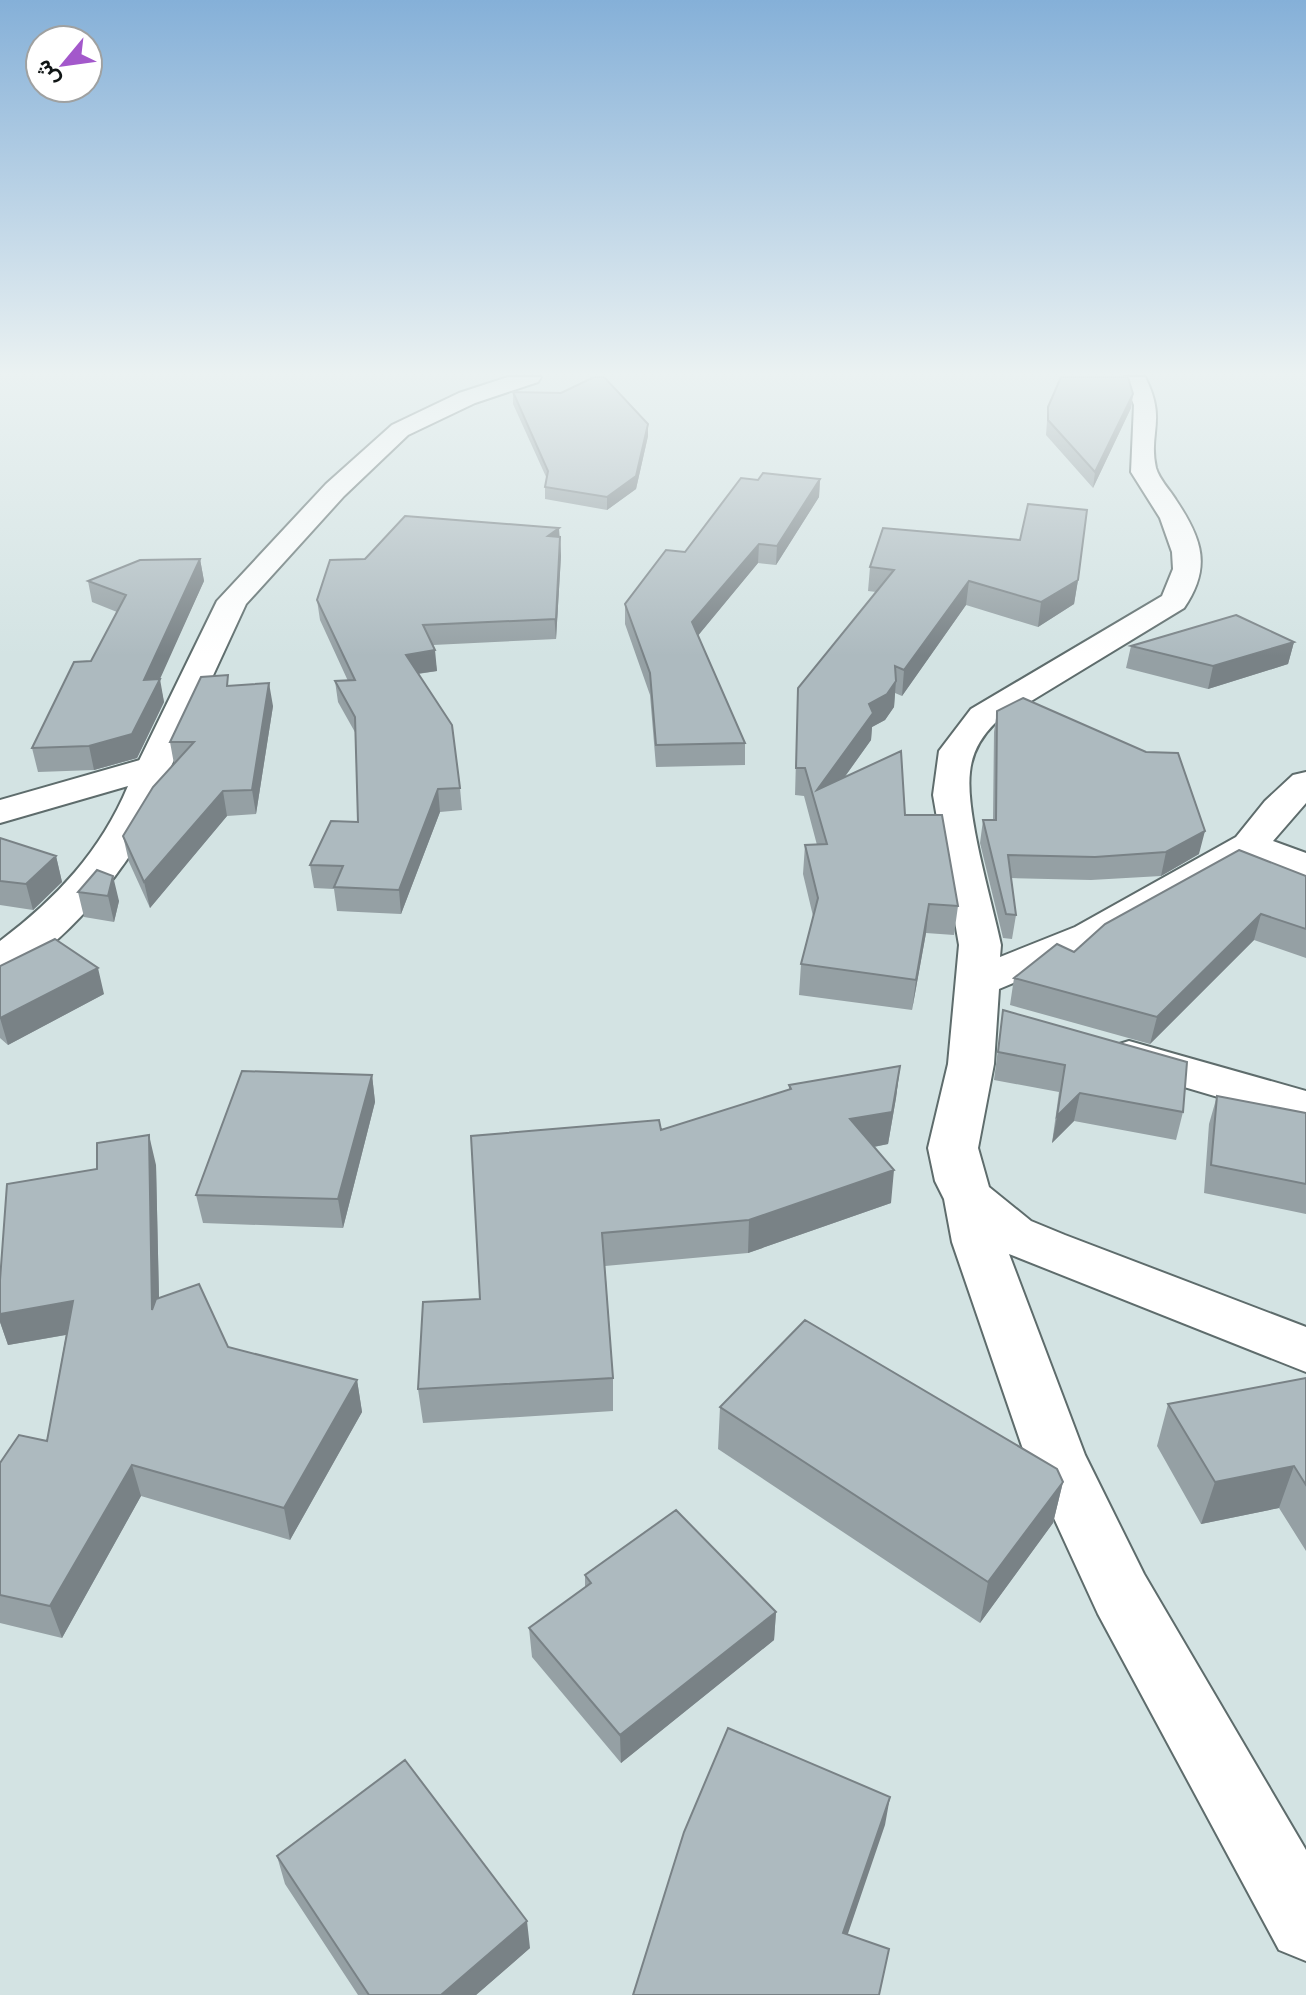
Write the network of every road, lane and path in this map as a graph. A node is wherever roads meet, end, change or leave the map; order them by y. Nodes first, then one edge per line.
1 (357, 470) edge
2 (1144, 470) edge
3 (154, 767) junction
4 (1306, 783) edge
5 (0, 812) edge
6 (1250, 845) junction
7 (1306, 867) edge
8 (0, 961) edge
9 (978, 997) junction
10 (1022, 1026) edge
11 (1082, 1043) edge
12 (1306, 1107) edge
13 (970, 1199) junction
14 (1306, 1350) edge
15 (1306, 1923) edge

1 - 3 street
2 - 9 street
3 - 5 street
3 - 8 street
4 - 6 street
6 - 7 street
6 - 9 street
9 - 10 street
9 - 13 street
11 - 12 street
13 - 14 street
13 - 15 street

